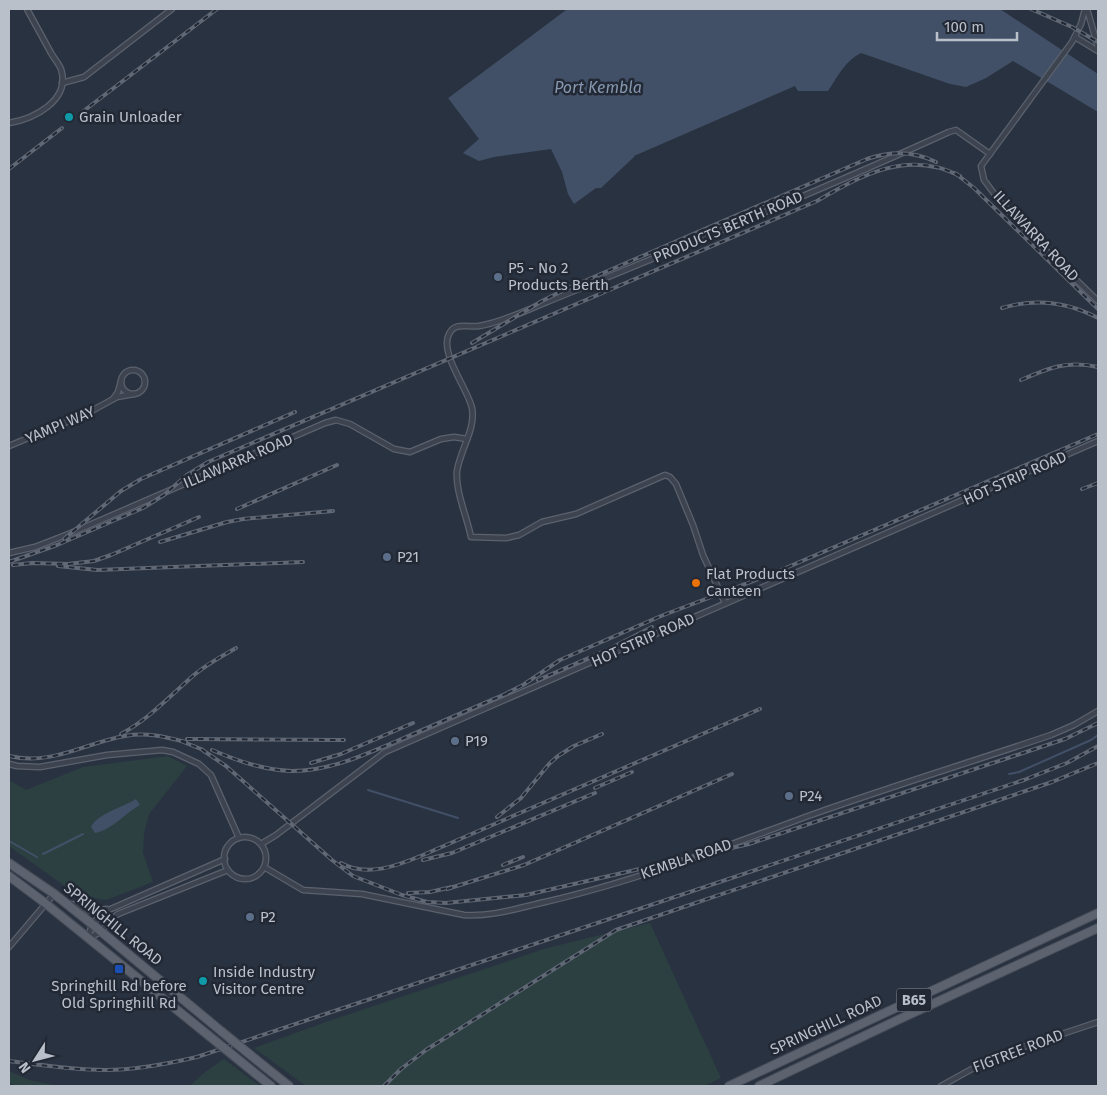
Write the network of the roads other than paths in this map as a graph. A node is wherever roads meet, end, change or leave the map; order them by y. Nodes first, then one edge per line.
1 (27, 9) edge
2 (172, 9) edge
3 (1086, 9) edge
4 (1075, 37) junction
5 (1098, 47) edge
6 (1098, 51) edge
7 (62, 83) junction
8 (9, 123) edge
9 (990, 154) junction
10 (1098, 301) edge
11 (122, 379) junction
12 (134, 394) junction
13 (110, 401) junction
14 (467, 439) junction
15 (1098, 441) edge
16 (9, 446) edge
17 (9, 553) edge
18 (725, 603) junction
19 (1098, 711) edge
20 (9, 764) edge
21 (239, 838) junction
22 (260, 844) junction
23 (225, 859) junction
24 (9, 863) edge
25 (264, 868) junction
26 (228, 870) junction
27 (9, 876) edge
28 (165, 885) junction
29 (53, 893) junction
30 (170, 893) junction
31 (45, 904) junction
32 (111, 908) junction
33 (1098, 913) edge
34 (92, 924) junction
35 (1098, 928) edge
36 (101, 932) junction
37 (88, 938) junction
38 (9, 946) edge
39 (1098, 1022) edge
40 (271, 1086) edge
41 (289, 1086) edge
42 (729, 1086) edge
43 (759, 1086) edge
44 (941, 1086) edge

1 - 7 street
2 - 7 street
3 - 4 street
3 - 5 street
4 - 6 street
4 - 9 street
7 - 8 street
9 - 10 street, ILLAWARRA ROAD
9 - 14 street, PRODUCTS BERTH ROAD
11 - 12 street
11 - 12 street
11 - 13 street, YAMPI WAY
12 - 13 street, YAMPI WAY
13 - 16 street, YAMPI WAY
14 - 17 street, ILLAWARRA ROAD
14 - 18 street
15 - 18 street, HOT STRIP ROAD
18 - 22 street, HOT STRIP ROAD
19 - 25 street, KEMBLA ROAD
20 - 21 street
21 - 22 street
21 - 23 street
22 - 25 street
23 - 26 street
23 - 28 street
24 - 29 main road, SPRINGHILL ROAD
25 - 26 street
26 - 30 street
27 - 31 main road, SPRINGHILL ROAD
28 - 30 street
28 - 32 street
29 - 31 street
29 - 32 street
29 - 34 main road, SPRINGHILL ROAD
30 - 36 street
31 - 37 main road, SPRINGHILL ROAD
31 - 38 street
32 - 34 street
33 - 42 main road, SPRINGHILL ROAD / B65
34 - 36 main road, SPRINGHILL ROAD
34 - 37 street
35 - 43 main road, SPRINGHILL ROAD / B65
36 - 37 street
36 - 41 main road, SPRINGHILL ROAD, bridge
37 - 40 main road, SPRINGHILL ROAD, bridge
39 - 44 street, FIGTREE ROAD

